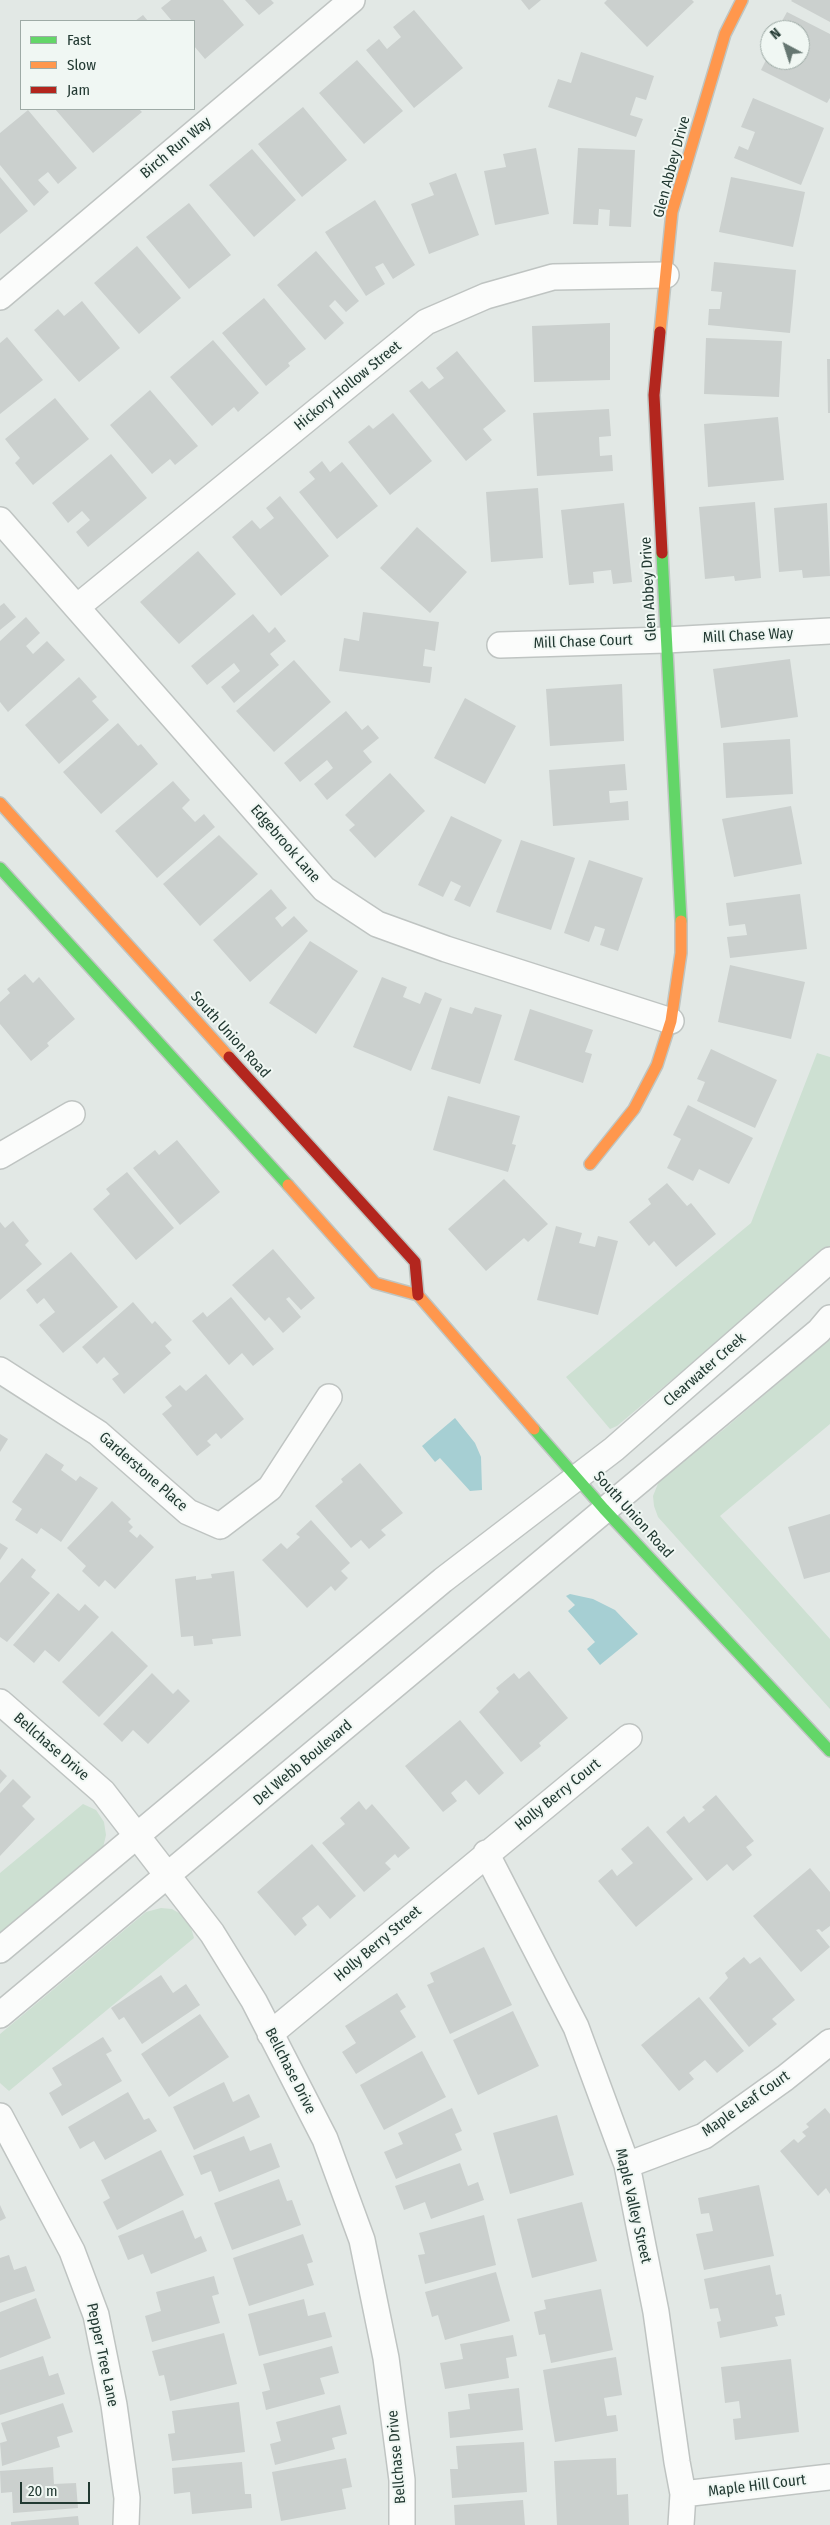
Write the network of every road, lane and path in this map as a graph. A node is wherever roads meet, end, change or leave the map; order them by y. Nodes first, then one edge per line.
1 (352, 0) edge
2 (742, 0) edge
3 (666, 275) junction
4 (0, 297) edge
5 (0, 520) edge
6 (77, 607) junction
7 (830, 631) edge
8 (666, 640) junction
9 (500, 645) dead end
10 (0, 803) edge
11 (0, 868) edge
12 (671, 1021) junction
13 (72, 1114) dead end
14 (0, 1156) edge
15 (590, 1164) dead end
16 (830, 1260) edge
17 (418, 1295) junction
18 (830, 1318) edge
19 (0, 1370) edge
20 (329, 1398) dead end
21 (578, 1476) junction
22 (604, 1509) junction
23 (0, 1702) edge
24 (629, 1737) dead end
25 (830, 1751) edge
26 (137, 1836) junction
27 (486, 1853) junction
28 (168, 1877) junction
29 (0, 1950) edge
30 (0, 2015) edge
31 (270, 2034) junction
32 (830, 2042) edge
33 (0, 2116) edge
34 (627, 2165) junction
35 (830, 2477) edge
36 (684, 2494) junction
37 (126, 2525) edge
38 (402, 2525) edge
39 (681, 2525) edge

1 - 4 street, Birch Run Way
2 - 3 street, Glen Abbey Drive
3 - 6 street, Hickory Hollow Street
3 - 8 street, Glen Abbey Drive
5 - 6 street, Edgebrook Lane
6 - 12 street, Edgebrook Lane
7 - 8 street, Mill Chase Way
8 - 9 street, Mill Chase Court
8 - 12 street, Glen Abbey Drive
10 - 17 street, South Union Road
11 - 17 street
12 - 15 street, Glen Abbey Drive
13 - 14 street
16 - 21 street, Clearwater Creek
17 - 21 street, South Union Road
18 - 22 street
19 - 20 street, Garderstone Place
21 - 22 street, South Union Road
21 - 26 street
22 - 25 street, South Union Road
22 - 28 street, Del Webb Boulevard
23 - 26 street, Bellchase Drive
24 - 27 street, Holly Berry Court
26 - 28 street, Bellchase Drive
26 - 29 street
27 - 31 street, Holly Berry Street
27 - 34 street, Maple Valley Street
28 - 30 street, Del Webb Boulevard
28 - 31 street, Bellchase Drive
31 - 38 street, Bellchase Drive
32 - 34 street, Maple Leaf Court
33 - 37 street, Pepper Tree Lane
34 - 36 street, Maple Valley Street
35 - 36 street, Maple Hill Court
36 - 39 street, Maple Valley Street

